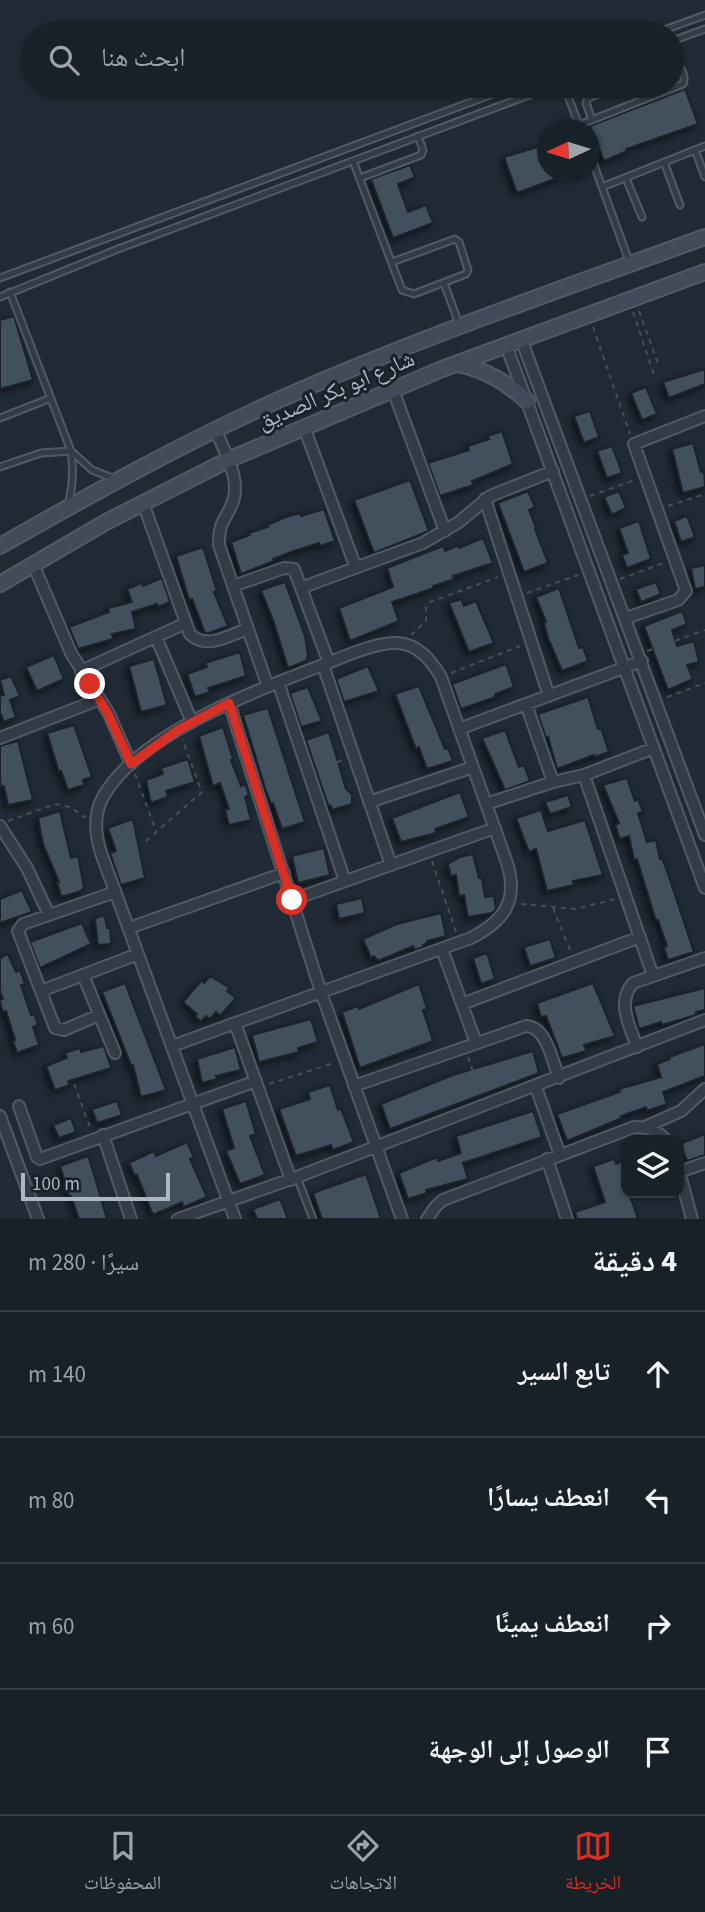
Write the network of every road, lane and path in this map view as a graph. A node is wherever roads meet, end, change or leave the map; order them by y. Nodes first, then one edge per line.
1 (705, 15) edge
2 (684, 23) edge
3 (705, 29) edge
4 (684, 37) edge
5 (482, 98) edge
6 (520, 98) edge
7 (569, 98) edge
8 (588, 98) edge
9 (648, 98) edge
10 (577, 119) edge
11 (592, 119) edge
12 (595, 119) edge
13 (418, 136) junction
14 (705, 146) edge
15 (695, 150) junction
16 (353, 161) junction
17 (664, 162) junction
18 (705, 177) edge
19 (360, 178) junction
20 (626, 178) junction
21 (600, 182) edge
22 (602, 187) junction
23 (680, 205) dead end
24 (642, 218) dead end
25 (705, 237) edge
26 (392, 262) junction
27 (630, 264) junction
28 (705, 272) edge
29 (0, 278) edge
30 (444, 283) junction
31 (10, 292) junction
32 (0, 297) edge
33 (632, 300) junction
34 (589, 315) junction
35 (461, 327) junction
36 (521, 339) junction
37 (506, 345) junction
38 (530, 363) junction
39 (458, 364) junction
40 (659, 366) dead end
41 (515, 369) junction
42 (654, 375) dead end
43 (393, 390) junction
44 (51, 398) junction
45 (527, 401) junction
46 (705, 416) edge
47 (0, 418) edge
48 (304, 427) junction
49 (216, 431) junction
50 (634, 444) junction
51 (71, 451) junction
52 (228, 460) junction
53 (0, 467) edge
54 (553, 471) junction
55 (646, 476) junction
56 (119, 480) junction
57 (705, 494) edge
58 (485, 499) junction
59 (581, 499) junction
60 (143, 503) junction
61 (67, 508) junction
62 (657, 510) junction
63 (445, 531) junction
64 (0, 546) edge
65 (675, 559) junction
66 (33, 564) junction
67 (356, 568) junction
68 (589, 571) junction
69 (509, 572) junction
70 (612, 582) junction
71 (0, 584) edge
72 (233, 586) junction
73 (303, 587) junction
74 (516, 597) junction
75 (626, 618) junction
76 (186, 623) junction
77 (247, 629) junction
78 (705, 630) edge
79 (156, 637) junction
80 (531, 642) junction
81 (398, 643) junction
82 (640, 657) junction
83 (326, 664) junction
84 (625, 667) junction
85 (81, 671) junction
86 (441, 677) junction
87 (705, 683) edge
88 (273, 684) junction
89 (548, 696) junction
90 (100, 699) junction
91 (657, 701) junction
92 (229, 703) junction
93 (526, 704) junction
94 (191, 722) junction
95 (460, 729) junction
96 (178, 730) junction
97 (0, 738) edge
98 (654, 748) junction
99 (354, 756) junction
100 (131, 764) junction
101 (473, 766) junction
102 (308, 772) junction
103 (584, 775) junction
104 (553, 782) junction
105 (705, 795) edge
106 (692, 799) junction
107 (369, 802) junction
108 (486, 804) junction
109 (0, 825) edge
110 (95, 825) junction
111 (495, 828) junction
112 (156, 832) junction
113 (705, 835) edge
114 (146, 841) dead end
115 (429, 852) junction
116 (391, 865) junction
117 (284, 873) junction
118 (345, 881) junction
119 (705, 888) edge
120 (115, 892) junction
121 (625, 895) junction
122 (292, 900) junction
123 (509, 903) junction
124 (552, 908) junction
125 (49, 915) junction
126 (129, 928) junction
127 (640, 937) junction
128 (459, 943) junction
129 (442, 949) junction
130 (138, 954) junction
131 (705, 958) edge
132 (575, 961) junction
133 (83, 975) junction
134 (653, 976) junction
135 (41, 991) junction
136 (321, 992) junction
137 (462, 1004) junction
138 (99, 1015) junction
139 (705, 1020) edge
140 (235, 1023) junction
141 (476, 1043) junction
142 (172, 1046) junction
143 (464, 1047) junction
144 (637, 1047) junction
145 (115, 1054) dead end
146 (345, 1059) junction
147 (559, 1078) junction
148 (74, 1084) dead end
149 (257, 1084) junction
150 (354, 1086) junction
151 (536, 1087) junction
152 (705, 1089) edge
153 (192, 1103) junction
154 (19, 1106) dead end
155 (485, 1106) junction
156 (0, 1116) edge
157 (645, 1127) junction
158 (660, 1135) edge
159 (98, 1136) junction
160 (376, 1147) junction
161 (561, 1155) junction
162 (547, 1159) junction
163 (705, 1163) edge
164 (684, 1169) edge
165 (294, 1178) junction
166 (684, 1189) edge
167 (228, 1202) junction
168 (38, 1219) edge
169 (131, 1219) edge
170 (178, 1219) edge
171 (235, 1219) edge
172 (313, 1219) edge
173 (402, 1219) edge
174 (428, 1219) edge
175 (567, 1219) edge
176 (692, 1219) edge

1 - 2 lane
3 - 4 lane
5 - 29 lane
6 - 13 lane
7 - 10 lane
8 - 11 lane
9 - 12 lane
13 - 16 lane
13 - 19 lane
14 - 15 lane
15 - 17 lane
15 - 18 lane
16 - 19 lane
16 - 31 lane
17 - 20 lane
17 - 23 lane
19 - 26 lane
20 - 22 lane
20 - 24 lane
21 - 22 lane
22 - 27 lane
25 - 27 main road, شارع ابو بكر الصديق
26 - 30 lane
26 - 30 lane
27 - 35 main road, شارع ابو بكر الصديق
28 - 33 main road, شارع ابو بكر الصديق
30 - 35 lane
31 - 32 lane
31 - 44 lane
33 - 34 main road, شارع ابو بكر الصديق
33 - 40 path
33 - 42 path
34 - 36 main road, شارع ابو بكر الصديق
34 - 50 path
35 - 49 main road, شارع ابو بكر الصديق
36 - 37 main road, شارع ابو بكر الصديق
36 - 38 street
37 - 39 main road, شارع ابو بكر الصديق
37 - 41 street
38 - 41 street
38 - 59 street
39 - 43 main road, شارع ابو بكر الصديق
39 - 45 main road
41 - 45 street
43 - 48 main road, شارع ابو بكر الصديق
43 - 63 street
44 - 47 lane
44 - 51 lane
45 - 54 street
46 - 50 street
48 - 52 main road, شارع ابو بكر الصديق
48 - 67 street
49 - 52 street
49 - 56 main road, شارع ابو بكر الصديق
50 - 55 street
51 - 53 lane
51 - 56 lane
51 - 61 lane
52 - 60 main road, شارع ابو بكر الصديق
52 - 72 street
54 - 58 street
54 - 68 street
55 - 59 path
55 - 62 street
56 - 61 main road, شارع ابو بكر الصديق
57 - 62 path
58 - 63 street
58 - 69 street
59 - 70 street
60 - 66 main road, شارع ابو بكر الصديق
60 - 76 street
61 - 64 main road, شارع ابو بكر الصديق
62 - 65 street
63 - 67 street
65 - 70 path
65 - 75 street
66 - 71 main road, شارع ابو بكر الصديق
66 - 85 street
67 - 73 street
68 - 74 path
68 - 84 street
69 - 74 street
69 - 81 path
70 - 75 street
72 - 73 street
72 - 77 street
73 - 83 street
74 - 80 street
75 - 82 street
76 - 77 street
76 - 79 street
77 - 88 street
78 - 82 path
79 - 85 street
79 - 94 street
80 - 86 path
80 - 89 street
81 - 83 street
81 - 86 street
82 - 84 street
82 - 91 street
83 - 88 street
83 - 99 street
84 - 89 street
84 - 98 street
85 - 90 street
86 - 95 street
87 - 91 path
88 - 92 street
88 - 102 street
89 - 93 street
90 - 97 street
90 - 100 street
91 - 106 street
92 - 94 street
92 - 117 street
93 - 95 street
93 - 104 street
94 - 96 street
95 - 101 street
96 - 100 street
96 - 112 path
98 - 103 street
98 - 119 street
99 - 102 path
99 - 107 street
100 - 110 street
100 - 112 path
101 - 107 street
101 - 108 street
102 - 118 street
103 - 104 street
103 - 121 street
104 - 108 street
105 - 106 street
106 - 113 street
107 - 116 street
108 - 111 street
109 - 110 path
109 - 125 street
110 - 120 street
111 - 115 street
111 - 123 street
112 - 114 path
115 - 116 street
115 - 128 path
116 - 118 street
117 - 122 street
117 - 126 street
118 - 122 street
120 - 125 street
120 - 126 street
121 - 124 path
121 - 127 street
122 - 136 street
123 - 124 path
123 - 128 street
124 - 132 path
125 - 135 street
126 - 130 street
127 - 132 street
127 - 134 street
128 - 129 street
129 - 136 street
129 - 137 street
130 - 133 street
130 - 142 street
131 - 134 street
132 - 137 street
133 - 135 street
133 - 138 street
134 - 144 street
135 - 138 street
136 - 140 street
136 - 146 street
137 - 141 street
138 - 145 street
139 - 144 street
140 - 142 street
140 - 149 street
141 - 143 street
141 - 147 street
142 - 153 street
143 - 150 street
143 - 155 path
144 - 147 street
146 - 149 path
146 - 150 street
147 - 151 street
148 - 159 path
149 - 153 street
149 - 165 street
150 - 160 street
151 - 155 street
151 - 161 street
152 - 157 street
153 - 159 street
153 - 167 street
154 - 159 street
155 - 160 street
156 - 168 street
157 - 158 street
157 - 161 street
159 - 169 street
160 - 165 street
160 - 173 street
161 - 162 street
162 - 174 street
162 - 175 street
163 - 164 street
165 - 167 street
165 - 172 lane
166 - 176 street
167 - 170 street
167 - 171 street

